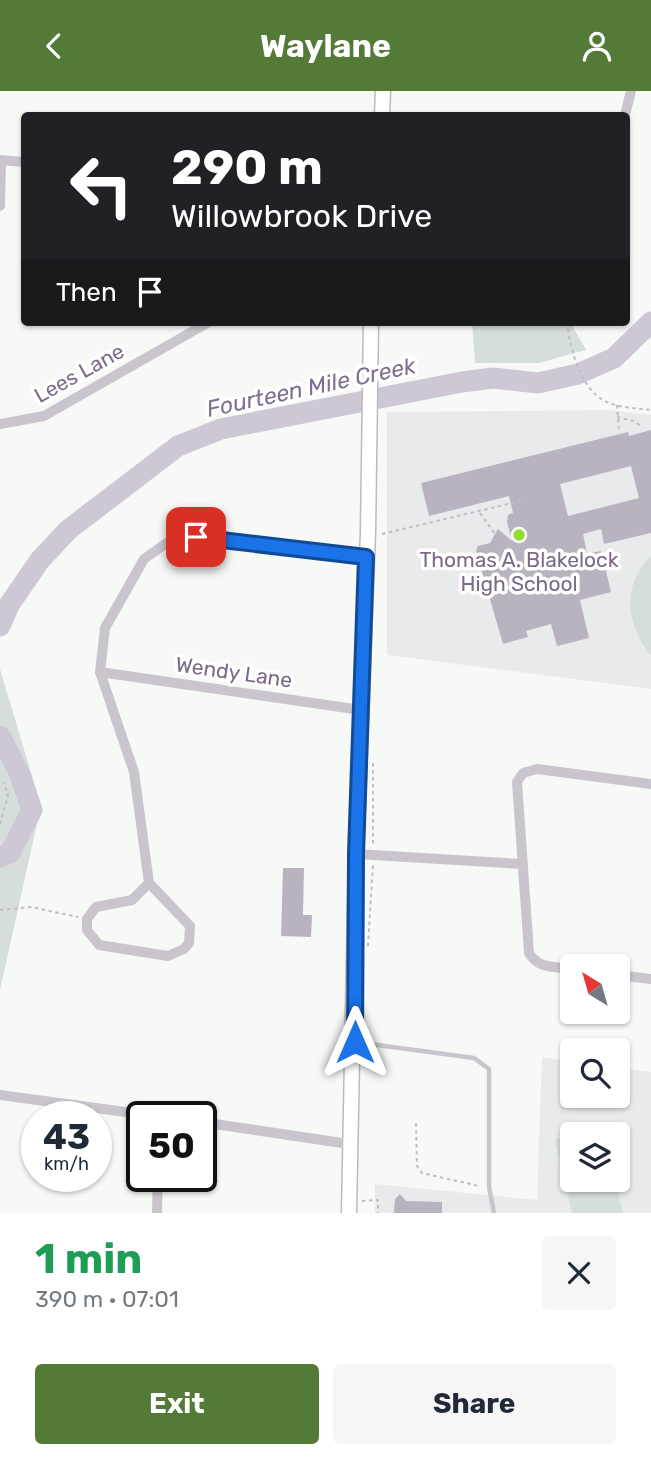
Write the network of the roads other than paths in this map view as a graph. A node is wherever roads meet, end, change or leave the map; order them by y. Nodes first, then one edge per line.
1 (383, 91) edge
2 (631, 91) edge
3 (382, 112) edge
4 (626, 112) edge
5 (1, 160) edge
6 (21, 162) edge
7 (0, 207) edge
8 (202, 326) edge
9 (371, 326) edge
10 (3, 424) edge
11 (0, 436) edge
12 (366, 557) junction
13 (100, 672) junction
14 (361, 710) junction
15 (651, 784) edge
16 (356, 854) junction
17 (521, 864) junction
18 (149, 883) junction
19 (560, 968) edge
20 (630, 976) edge
21 (651, 979) edge
22 (355, 1042) junction
23 (0, 1095) edge
24 (126, 1112) edge
25 (217, 1124) edge
26 (349, 1144) junction
27 (158, 1192) edge
28 (157, 1213) edge
29 (349, 1213) edge
30 (494, 1213) edge

1 - 3 main road
2 - 4 street
5 - 6 street
5 - 7 street
8 - 10 street, Lees Lane
9 - 12 main road
10 - 11 street
12 - 13 street
12 - 14 main road
13 - 14 street, Wendy Lane
13 - 18 street
14 - 16 main road
15 - 17 street
16 - 17 street
16 - 22 main road
17 - 19 street
18 - 18 street
20 - 21 street
22 - 26 main road
22 - 30 lane
23 - 24 street
25 - 26 street
26 - 29 main road
27 - 28 street

